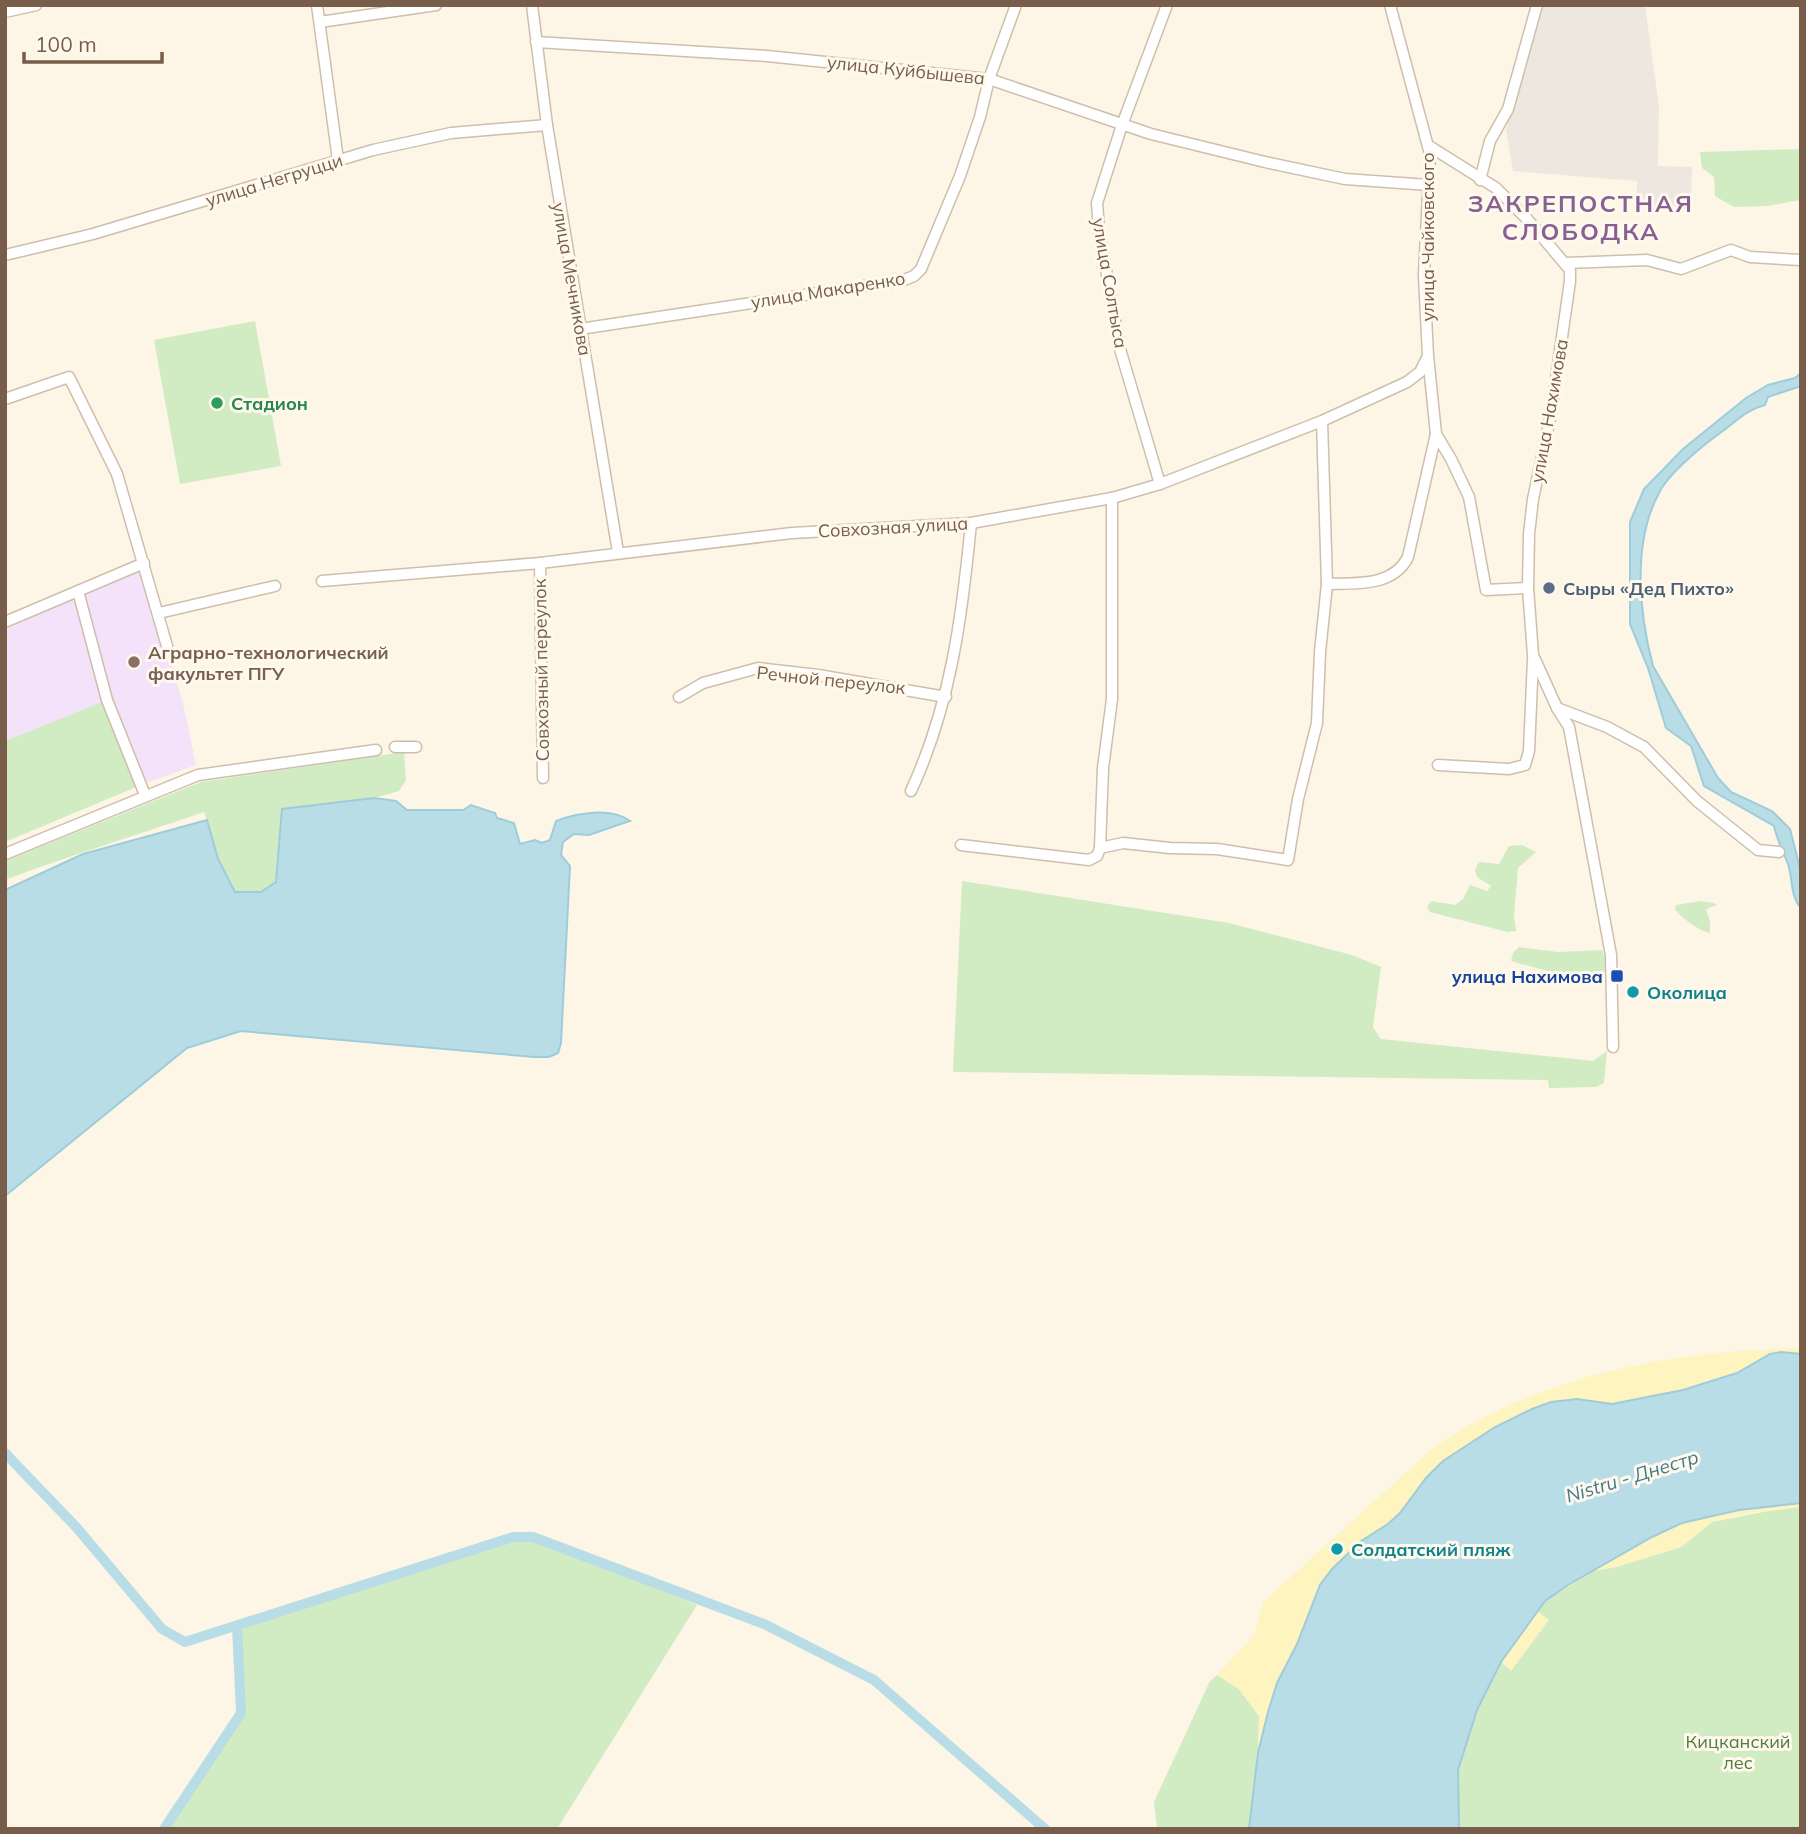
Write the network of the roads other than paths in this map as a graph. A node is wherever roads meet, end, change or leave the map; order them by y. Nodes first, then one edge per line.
1 (36, 5) edge
2 (317, 5) edge
3 (436, 5) edge
4 (532, 5) edge
5 (1016, 5) edge
6 (1167, 5) edge
7 (1390, 5) edge
8 (1537, 5) edge
9 (5, 12) edge
10 (320, 22) junction
11 (536, 42) junction
12 (989, 79) junction
13 (547, 125) junction
14 (1122, 125) junction
15 (1429, 146) junction
16 (338, 160) junction
17 (1480, 180) junction
18 (1429, 185) junction
19 (5, 255) edge
20 (1801, 260) edge
21 (1566, 263) junction
22 (580, 329) junction
23 (1428, 356) junction
24 (5, 399) edge
25 (1322, 421) junction
26 (1436, 434) junction
27 (1160, 484) junction
28 (1112, 498) junction
29 (971, 523) junction
30 (618, 552) junction
31 (144, 563) junction
32 (540, 563) junction
33 (322, 581) dead end
34 (1327, 584) junction
35 (275, 586) dead end
36 (1528, 588) junction
37 (78, 591) junction
38 (159, 613) junction
39 (5, 622) edge
40 (167, 646) dead end
41 (1533, 655) junction
42 (946, 696) junction
43 (679, 697) dead end
44 (1557, 708) junction
45 (395, 747) dead end
46 (416, 747) dead end
47 (376, 750) dead end
48 (1438, 765) dead end
49 (542, 778) dead end
50 (911, 791) dead end
51 (145, 796) junction
52 (961, 845) dead end
53 (1100, 848) junction
54 (1779, 852) dead end
55 (5, 854) edge
56 (1613, 1046) dead end

1 - 9 street
2 - 10 street
3 - 10 street
4 - 11 street, улица Мечникова
5 - 12 street, улица Макаренко
6 - 14 street, улица Солтыса
7 - 15 street, улица Чайковского
8 - 17 street
10 - 16 street
11 - 12 street, улица Куйбышева
11 - 13 street, улица Мечникова
12 - 14 street, улица Куйбышева
12 - 22 street, улица Макаренко
13 - 16 street, улица Негруцци
13 - 22 street, улица Мечникова
14 - 18 street, улица Куйбышева
14 - 27 street, улица Солтыса
15 - 17 street
15 - 18 street, улица Чайковского
16 - 19 street, улица Негруцци
17 - 21 street
18 - 23 street, улица Чайковского
20 - 21 street
21 - 36 street, улица Нахимова
22 - 30 street, улица Мечникова
23 - 25 street, Совхозная улица
23 - 26 street, улица Чайковского
24 - 31 street
25 - 27 street, Совхозная улица
25 - 34 street
26 - 34 street
26 - 36 street, улица Чайковского
27 - 28 street, Совхозная улица
28 - 29 street, Совхозная улица
28 - 53 street
29 - 30 street, Совхозная улица
29 - 42 street
30 - 32 street, Совхозная улица
31 - 37 street
31 - 38 street
32 - 33 street, Совхозная улица
32 - 49 street, Совхозный переулок
34 - 53 street
35 - 38 street
36 - 41 street, улица Нахимова
37 - 39 street
37 - 51 street
38 - 40 street
41 - 44 street, улица Нахимова
41 - 48 street
42 - 43 street, Речной переулок
42 - 50 street
44 - 54 street
44 - 56 street, улица Нахимова
45 - 46 street
47 - 51 street
51 - 55 street
52 - 53 street

